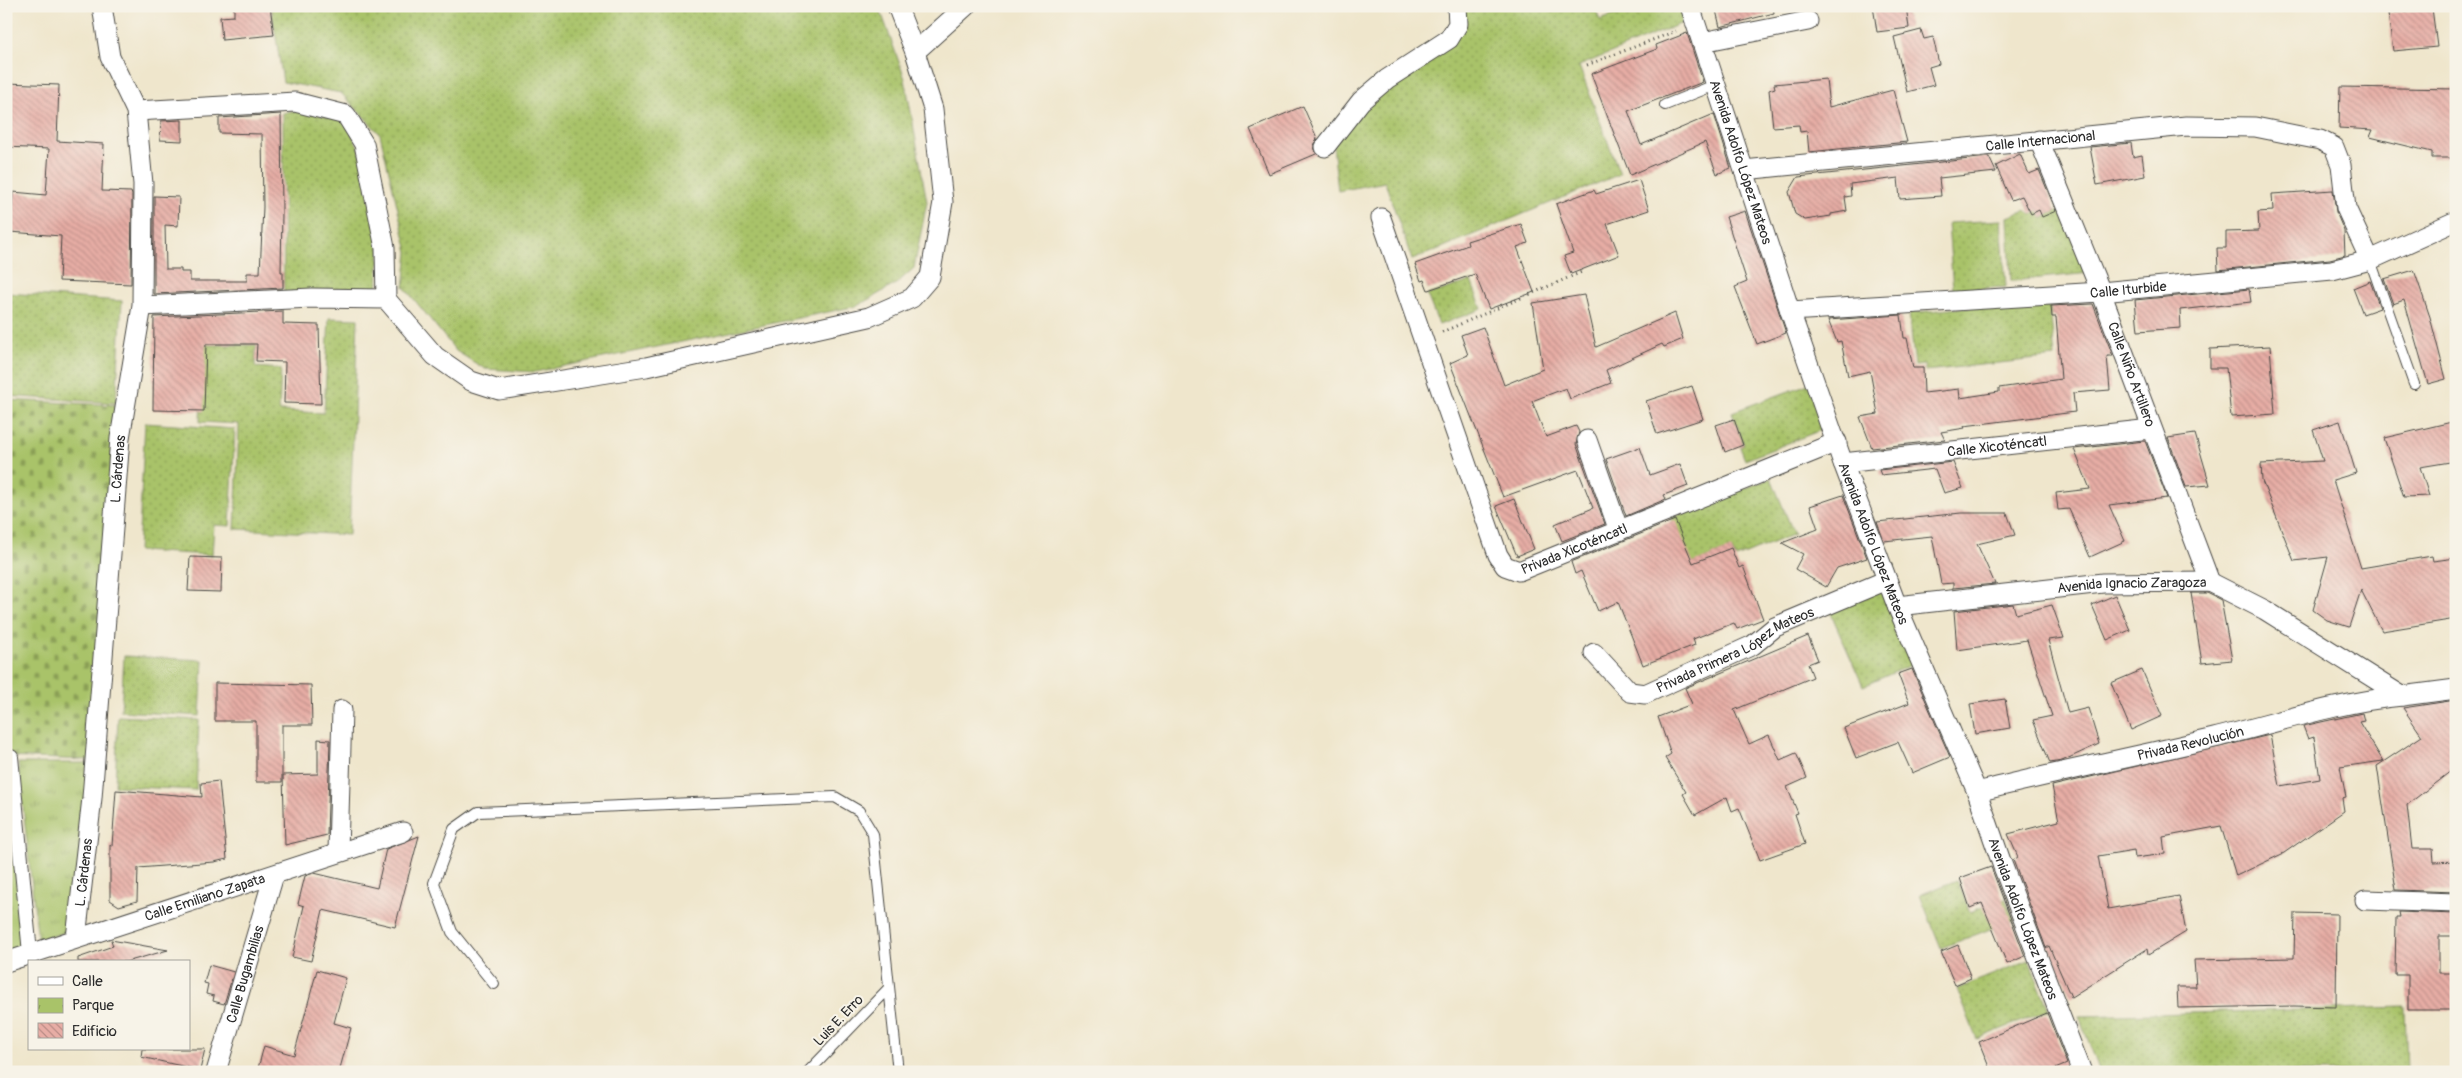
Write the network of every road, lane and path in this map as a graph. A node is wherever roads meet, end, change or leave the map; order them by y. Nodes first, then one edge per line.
1 (102, 6) edge
2 (897, 6) edge
3 (966, 6) edge
4 (1457, 6) edge
5 (1692, 15) edge
6 (1808, 21) dead end
7 (1702, 42) junction
8 (915, 52) junction
9 (1587, 65) dead end
10 (1715, 85) junction
11 (1665, 105) dead end
12 (136, 111) junction
13 (2039, 140) junction
14 (1325, 147) dead end
15 (1744, 170) junction
16 (1381, 218) dead end
17 (2456, 220) edge
18 (2370, 260) junction
19 (1584, 271) dead end
20 (2101, 292) junction
21 (386, 299) junction
22 (142, 306) junction
23 (1790, 311) junction
24 (1423, 340) junction
25 (2414, 384) dead end
26 (2151, 429) junction
27 (1587, 440) dead end
28 (1837, 442) junction
29 (1843, 463) junction
30 (1619, 530) junction
31 (1887, 580) junction
32 (2210, 582) junction
33 (1897, 606) junction
34 (1594, 653) dead end
35 (2456, 689) edge
36 (2402, 696) junction
37 (342, 710) dead end
38 (11, 757) dead end
39 (1977, 792) junction
40 (403, 832) dead end
41 (338, 852) junction
42 (274, 875) junction
43 (2365, 900) dead end
44 (2456, 903) edge
45 (76, 938) junction
46 (30, 954) junction
47 (6, 962) edge
48 (494, 984) dead end
49 (889, 988) junction
50 (216, 1072) edge
51 (808, 1072) edge
52 (898, 1072) edge
53 (2082, 1072) edge

1 - 12 street, L. Cárdenas
2 - 8 street
3 - 8 street
4 - 14 street
5 - 7 street, Avenida Adolfo López Mateos
5 - 9 path
6 - 7 street
7 - 10 street, Avenida Adolfo López Mateos
8 - 21 street
10 - 11 lane
10 - 15 street, Avenida Adolfo López Mateos
12 - 21 street
12 - 22 street, L. Cárdenas
13 - 15 street, Calle Internacional
13 - 18 street, Calle Internacional
13 - 20 street, Calle Niño Artillero
15 - 23 street, Avenida Adolfo López Mateos
16 - 24 street, Privada Xicoténcatl
17 - 18 street, Calle Iturbide
18 - 20 street, Calle Iturbide
18 - 25 lane
19 - 24 path
20 - 23 street, Calle Iturbide
20 - 26 street, Calle Niño Artillero
21 - 22 street
22 - 45 street, L. Cárdenas
23 - 28 street, Avenida Adolfo López Mateos
24 - 30 street, Privada Xicoténcatl
26 - 29 street, Calle Xicoténcatl
26 - 32 street, Calle Niño Artillero
27 - 30 street
28 - 29 street, Avenida Adolfo López Mateos
28 - 30 street, Privada Xicoténcatl
29 - 31 street, Avenida Adolfo López Mateos
31 - 33 street, Avenida Adolfo López Mateos
31 - 34 street, Privada Primera López Mateos
32 - 33 street, Avenida Ignacio Zaragoza
32 - 36 street, Avenida Ignacio Zaragoza
33 - 39 street, Avenida Adolfo López Mateos
35 - 36 street
36 - 39 street, Privada Revolución
37 - 41 street
38 - 46 street
39 - 53 street, Avenida Adolfo López Mateos
40 - 41 street, Calle Emiliano Zapata
41 - 42 street, Calle Emiliano Zapata
42 - 45 street, Calle Emiliano Zapata
42 - 50 street, Calle Bugambilias
43 - 44 street
45 - 46 street, Calle Emiliano Zapata
46 - 47 street, Calle Emiliano Zapata
48 - 49 lane
49 - 51 lane, Luis E. Erro
49 - 52 lane

